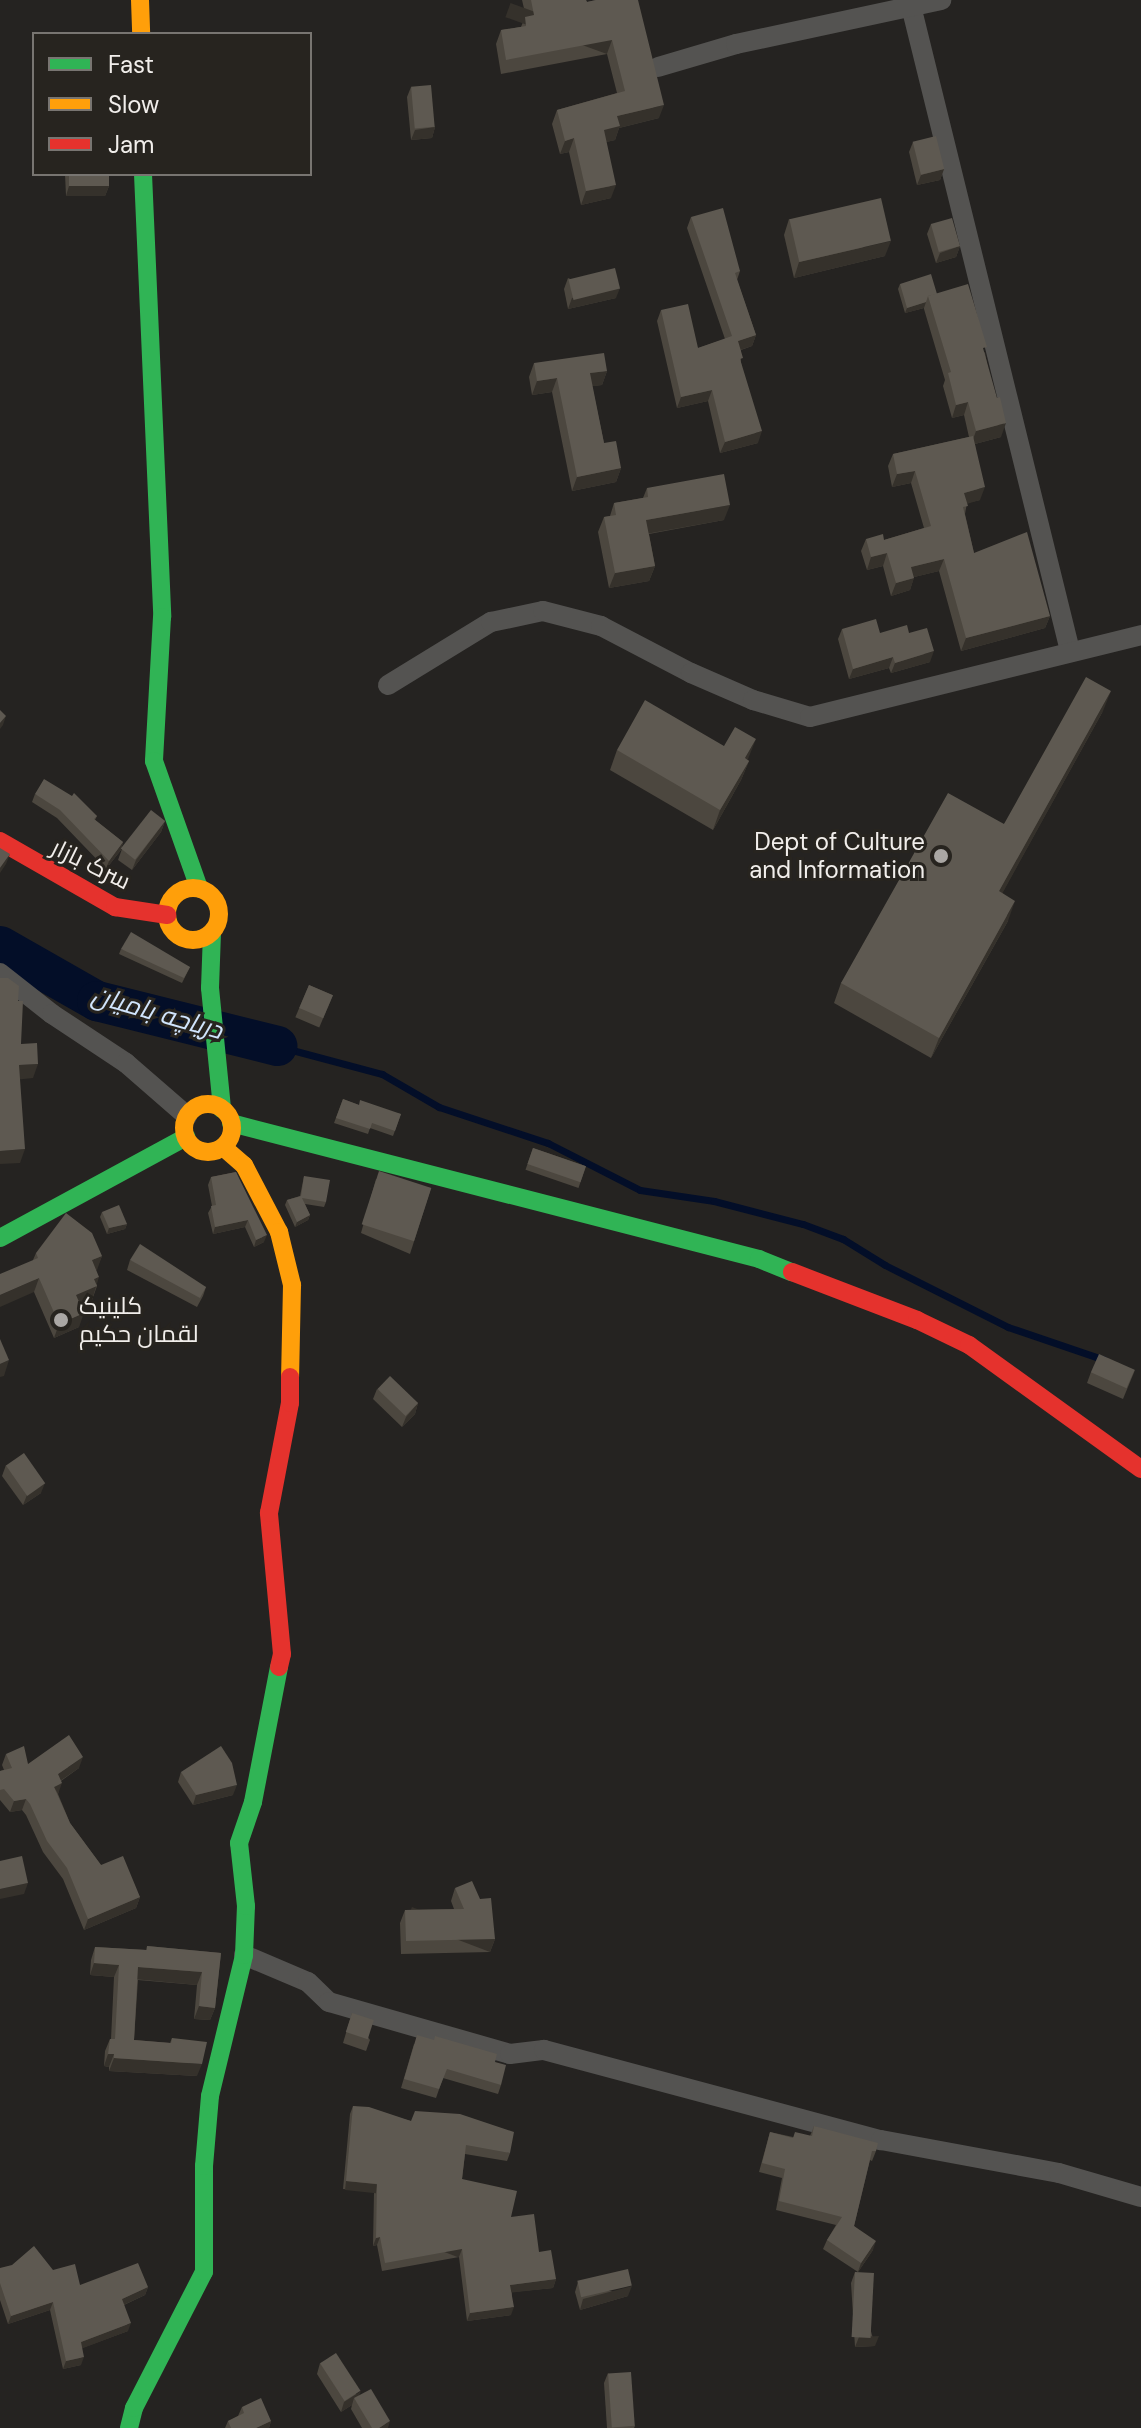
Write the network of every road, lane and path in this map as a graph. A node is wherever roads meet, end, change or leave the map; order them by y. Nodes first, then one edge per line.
1 (140, 0) edge
2 (941, 0) edge
3 (911, 6) junction
4 (863, 9) edge
5 (141, 32) edge
6 (658, 67) edge
7 (143, 176) edge
8 (1141, 635) edge
9 (1070, 651) junction
10 (388, 685) dead end
11 (0, 841) edge
12 (199, 888) junction
13 (167, 915) junction
14 (212, 933) junction
15 (193, 941) junction
16 (0, 973) edge
17 (201, 987) junction
18 (206, 1118) junction
19 (223, 1147) junction
20 (0, 1238) edge
21 (1141, 1469) edge
22 (244, 1955) junction
23 (1141, 2197) edge
24 (129, 2428) edge

1 - 5 street
2 - 3 street
3 - 4 street
3 - 9 street
4 - 6 street
7 - 12 street
8 - 9 street
9 - 10 street
11 - 13 street, سرک بازار
12 - 13 street
12 - 14 street
13 - 15 street
14 - 15 street
14 - 17 street
15 - 17 street
16 - 18 street
17 - 18 street
18 - 19 street
18 - 19 street
18 - 20 street
18 - 21 street
19 - 22 street
22 - 23 street
22 - 24 street

